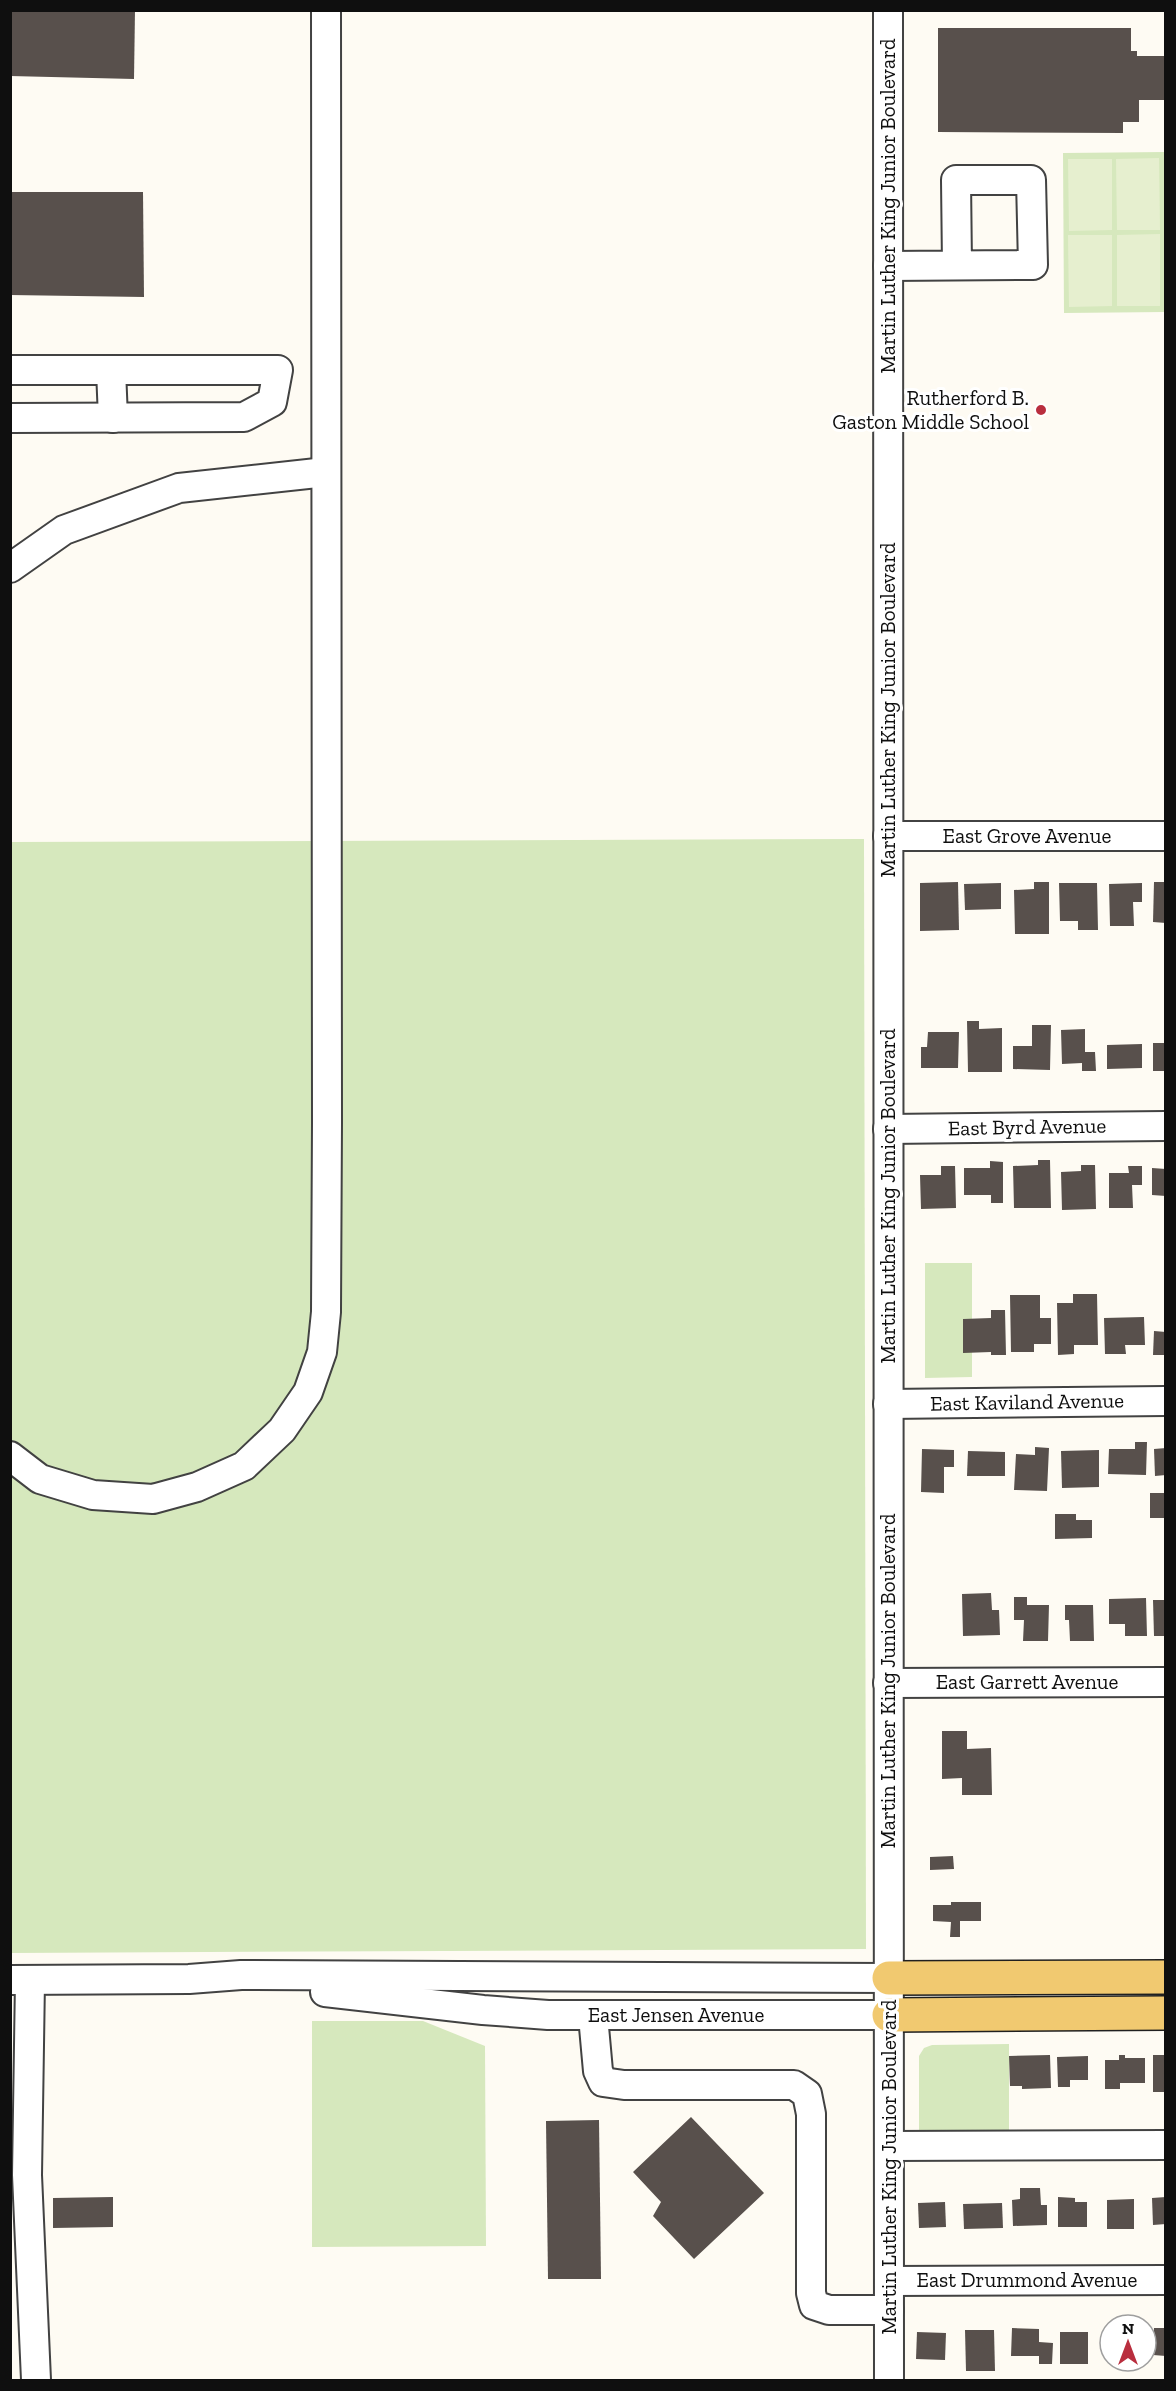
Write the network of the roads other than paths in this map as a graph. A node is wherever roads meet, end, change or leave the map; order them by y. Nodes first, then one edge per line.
1 (326, 10) edge
2 (888, 10) edge
3 (957, 265) dead end
4 (888, 266) junction
5 (10, 370) edge
6 (111, 370) junction
7 (10, 418) edge
8 (113, 418) junction
9 (326, 472) junction
10 (10, 568) edge
11 (888, 836) junction
12 (1166, 836) edge
13 (1166, 1126) edge
14 (888, 1129) junction
15 (1166, 1401) edge
16 (888, 1404) junction
17 (10, 1456) edge
18 (1166, 1682) edge
19 (888, 1683) junction
20 (1166, 1977) edge
21 (889, 1978) junction
22 (189, 1979) junction
23 (20, 1980) edge
24 (1166, 2013) edge
25 (889, 2015) junction
26 (593, 2016) junction
27 (1166, 2145) edge
28 (889, 2146) junction
29 (1166, 2280) edge
30 (889, 2281) junction
31 (889, 2310) junction
32 (36, 2380) edge
33 (889, 2380) edge

1 - 9 street
2 - 4 street, Martin Luther King Junior Boulevard
3 - 4 street
4 - 11 street, Martin Luther King Junior Boulevard
5 - 6 street
6 - 8 street
6 - 8 street
7 - 8 street
9 - 10 street
9 - 17 street
11 - 12 street, East Grove Avenue
11 - 14 street, Martin Luther King Junior Boulevard
13 - 14 street, East Byrd Avenue
14 - 16 street, Martin Luther King Junior Boulevard
15 - 16 street, East Kaviland Avenue
16 - 19 street, Martin Luther King Junior Boulevard
18 - 19 street, East Garrett Avenue
19 - 21 street, Martin Luther King Junior Boulevard
20 - 21 main road, East Jensen Avenue
21 - 22 street, East Jensen Avenue
21 - 25 street, Martin Luther King Junior Boulevard
22 - 23 street, East Jensen Avenue
22 - 26 street, East Jensen Avenue
23 - 32 street
24 - 25 main road, East Jensen Avenue
25 - 26 street, East Jensen Avenue
25 - 28 street, Martin Luther King Junior Boulevard
26 - 31 street
27 - 28 street
28 - 30 street, Martin Luther King Junior Boulevard
29 - 30 street, East Drummond Avenue
30 - 31 street, Martin Luther King Junior Boulevard
31 - 33 street, Martin Luther King Junior Boulevard

